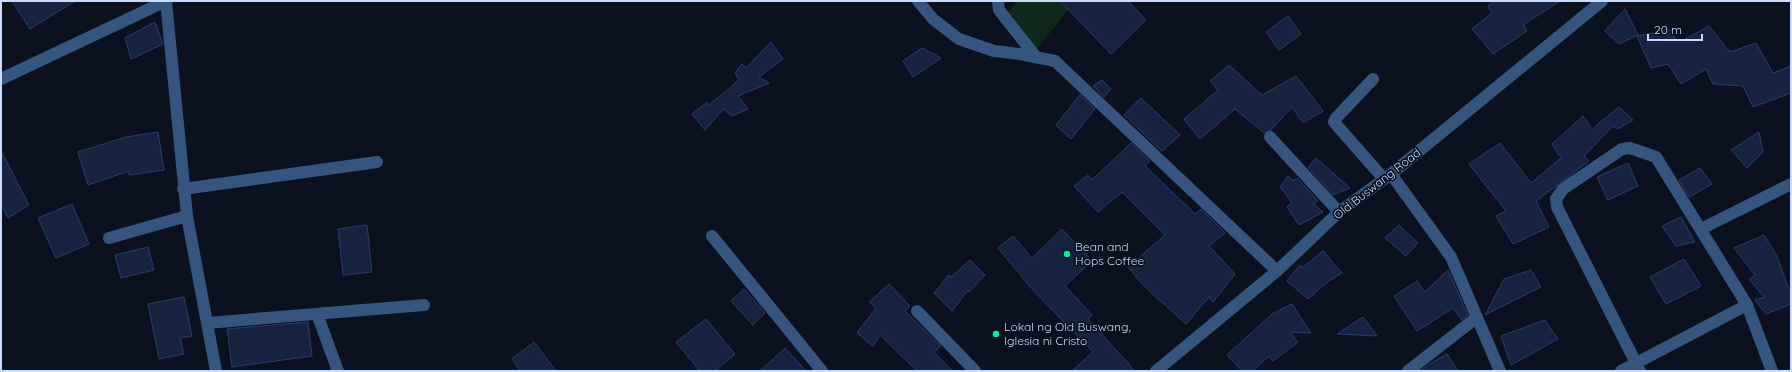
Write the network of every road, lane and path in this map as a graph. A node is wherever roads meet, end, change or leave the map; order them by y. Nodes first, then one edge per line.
1 (166, 1) edge
2 (918, 1) edge
3 (998, 1) edge
4 (1602, 1) edge
5 (1036, 56) junction
6 (1, 79) edge
7 (1373, 79) dead end
8 (1270, 137) dead end
9 (377, 162) dead end
10 (1387, 176) junction
11 (1791, 184) edge
12 (183, 189) junction
13 (1339, 212) junction
14 (187, 216) junction
15 (1701, 229) junction
16 (712, 236) dead end
17 (109, 238) dead end
18 (1277, 271) junction
19 (424, 305) dead end
20 (1747, 305) junction
21 (917, 312) dead end
22 (317, 314) junction
23 (1476, 318) junction
24 (207, 323) junction
25 (1638, 367) edge
26 (216, 371) edge
27 (338, 371) edge
28 (822, 371) edge
29 (975, 371) edge
30 (1156, 371) edge
31 (1408, 371) edge
32 (1500, 371) edge
33 (1621, 371) edge
34 (1772, 371) edge

1 - 6 street
1 - 12 street
2 - 5 street
3 - 5 street
4 - 10 street, Old Buswang Road
5 - 18 street
7 - 10 street
8 - 13 street
9 - 12 street
10 - 13 street, Old Buswang Road
10 - 23 street
11 - 15 street
12 - 14 street
13 - 18 street, Old Buswang Road
14 - 17 street
14 - 24 street
15 - 20 street
15 - 25 street
16 - 28 street
18 - 30 street, Old Buswang Road
19 - 22 street
20 - 25 street
20 - 34 street
21 - 29 street
22 - 24 street
22 - 27 street
23 - 31 street
23 - 32 street
24 - 26 street
25 - 33 street

